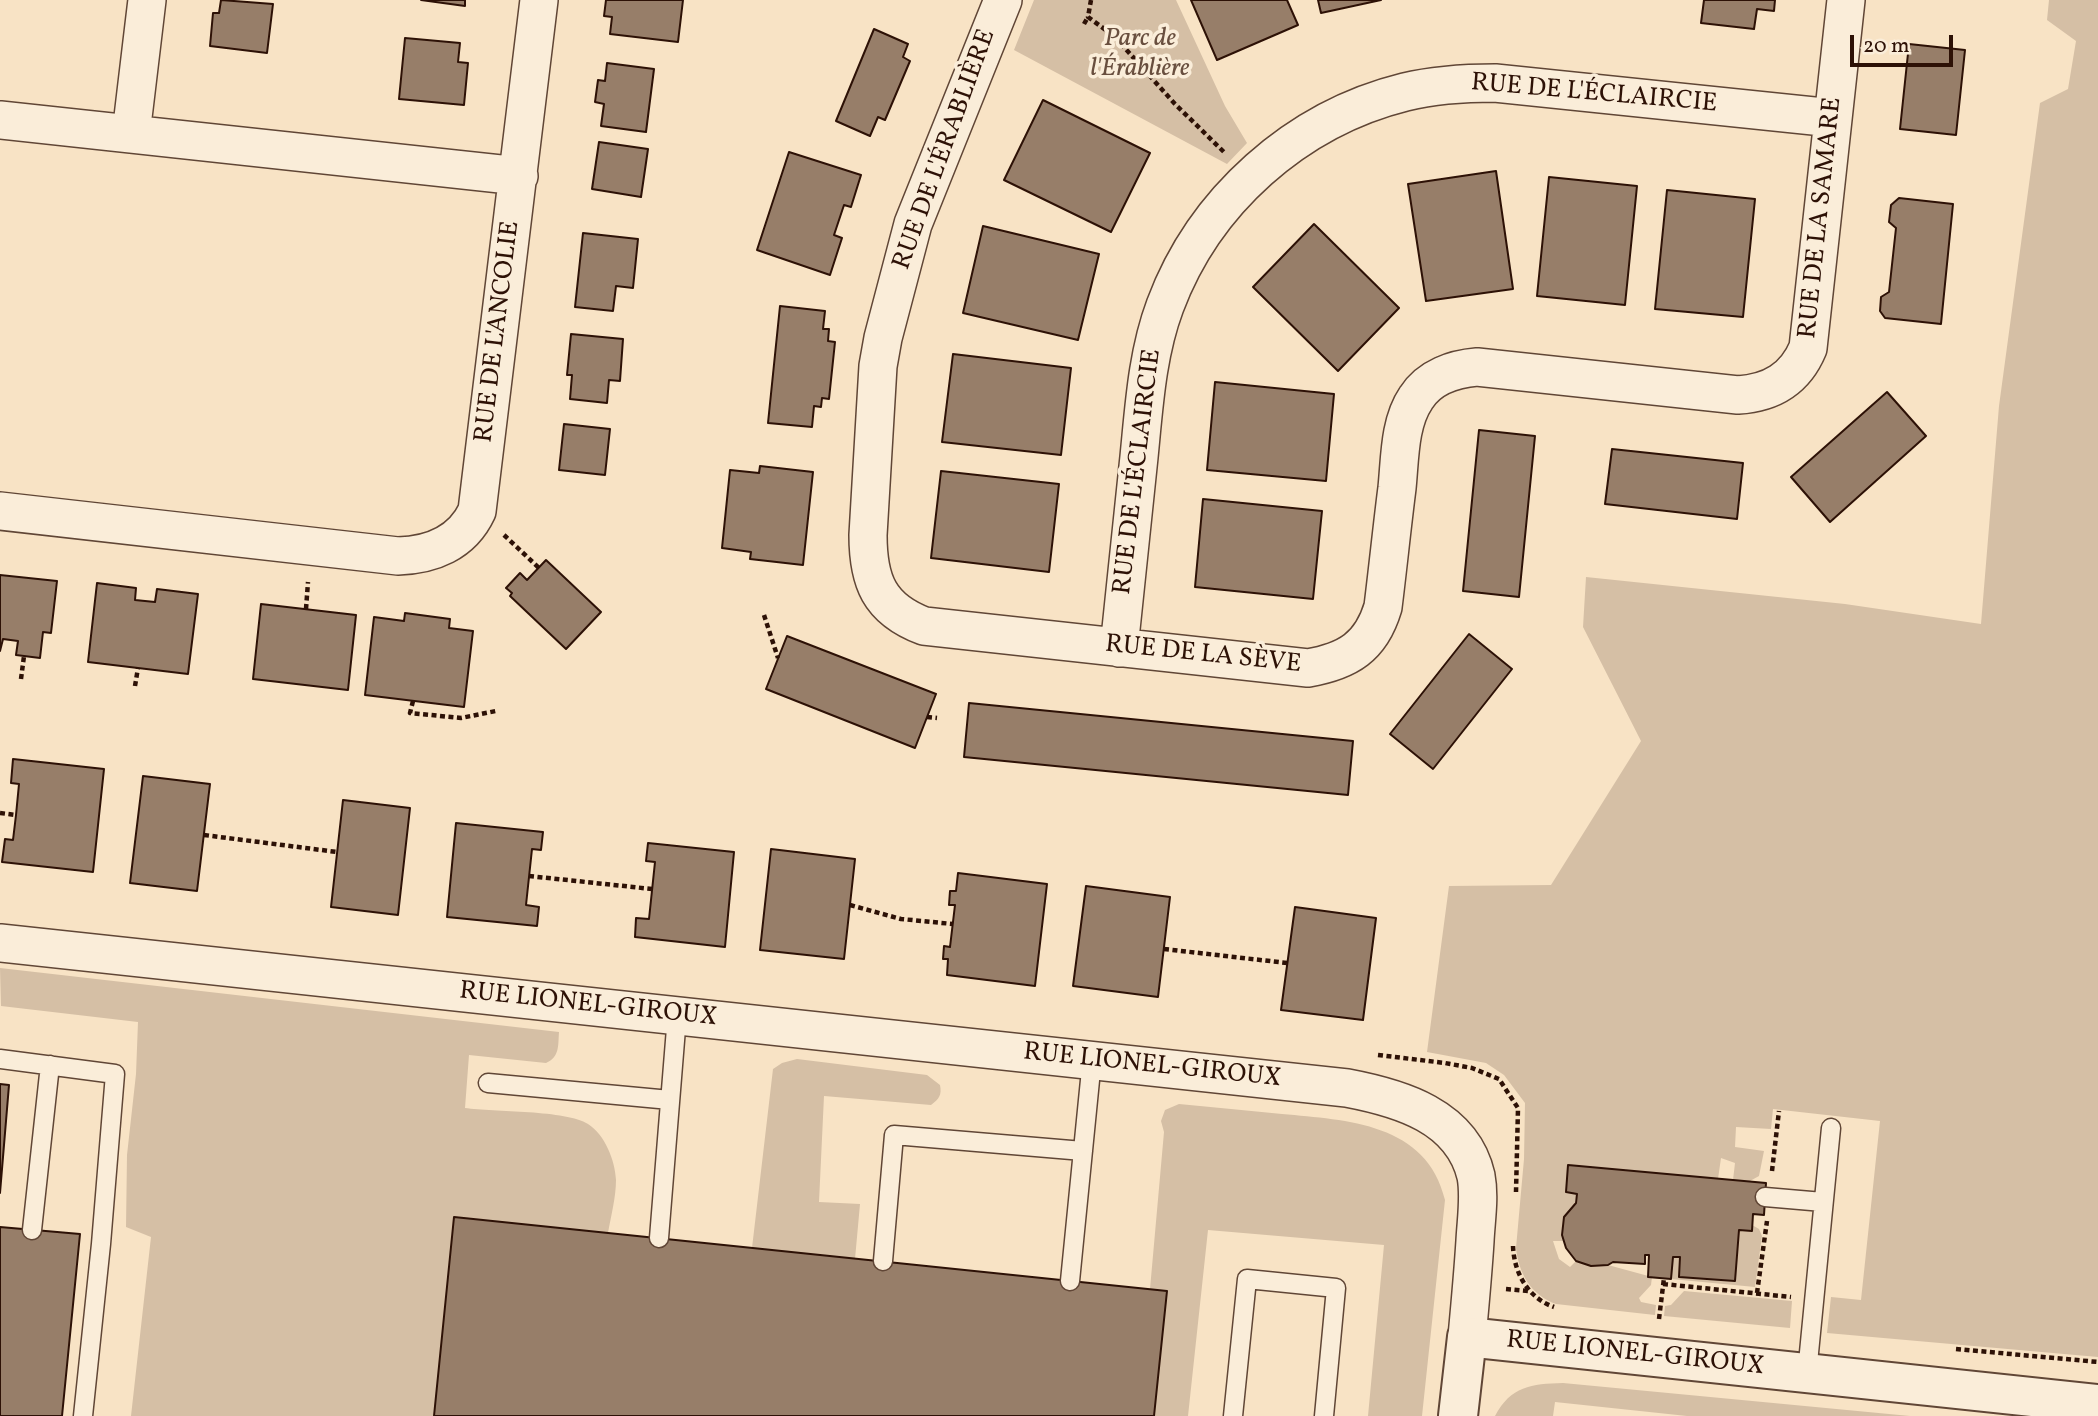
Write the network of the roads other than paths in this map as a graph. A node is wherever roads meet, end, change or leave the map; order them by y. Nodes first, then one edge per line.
1 (147, 0) edge
2 (539, 0) edge
3 (1003, 0) edge
4 (1846, 0) edge
5 (1833, 118) junction
6 (0, 120) edge
7 (131, 134) junction
8 (519, 176) junction
9 (1780, 384) joint
10 (0, 511) edge
11 (878, 591) joint
12 (1119, 648) junction
13 (0, 943) edge
14 (677, 1016) junction
15 (0, 1059) edge
16 (1092, 1060) junction
17 (50, 1065) junction
18 (488, 1083) dead end
19 (670, 1100) junction
20 (1831, 1128) dead end
21 (1083, 1151) junction
22 (1765, 1197) dead end
23 (1823, 1202) junction
24 (32, 1230) dead end
25 (659, 1238) dead end
26 (883, 1261) dead end
27 (1070, 1281) dead end
28 (1467, 1337) junction
29 (1807, 1373) junction
30 (2098, 1404) edge
31 (2013, 1405) edge
32 (82, 1416) edge
33 (1233, 1416) edge
34 (1324, 1416) edge
35 (1458, 1416) edge

1 - 7 street
2 - 8 street, RUE DE L'ANCOLIE
3 - 11 street, RUE DE L'ÉRABLIÈRE
4 - 5 street, RUE DE LA SAMARE
5 - 9 street, RUE DE LA SAMARE
5 - 12 street, RUE DE L'ÉCLAIRCIE
6 - 7 street
7 - 8 street
8 - 10 street, RUE DE L'ANCOLIE
9 - 12 street, RUE DE LA SÈVE
11 - 12 street, RUE DE LA SÈVE
13 - 14 street, RUE LIONEL-GIROUX
14 - 16 street, RUE LIONEL-GIROUX
14 - 19 lane
15 - 17 lane
16 - 21 lane
16 - 28 street, RUE LIONEL-GIROUX
17 - 24 lane
17 - 32 lane
18 - 19 lane
19 - 25 lane
20 - 23 lane
21 - 26 lane
21 - 27 lane
22 - 23 lane
23 - 29 lane
28 - 29 street, RUE LIONEL-GIROUX
28 - 35 street
29 - 31 street, RUE LIONEL-GIROUX
30 - 31 street, RUE LIONEL-GIROUX
33 - 34 lane

